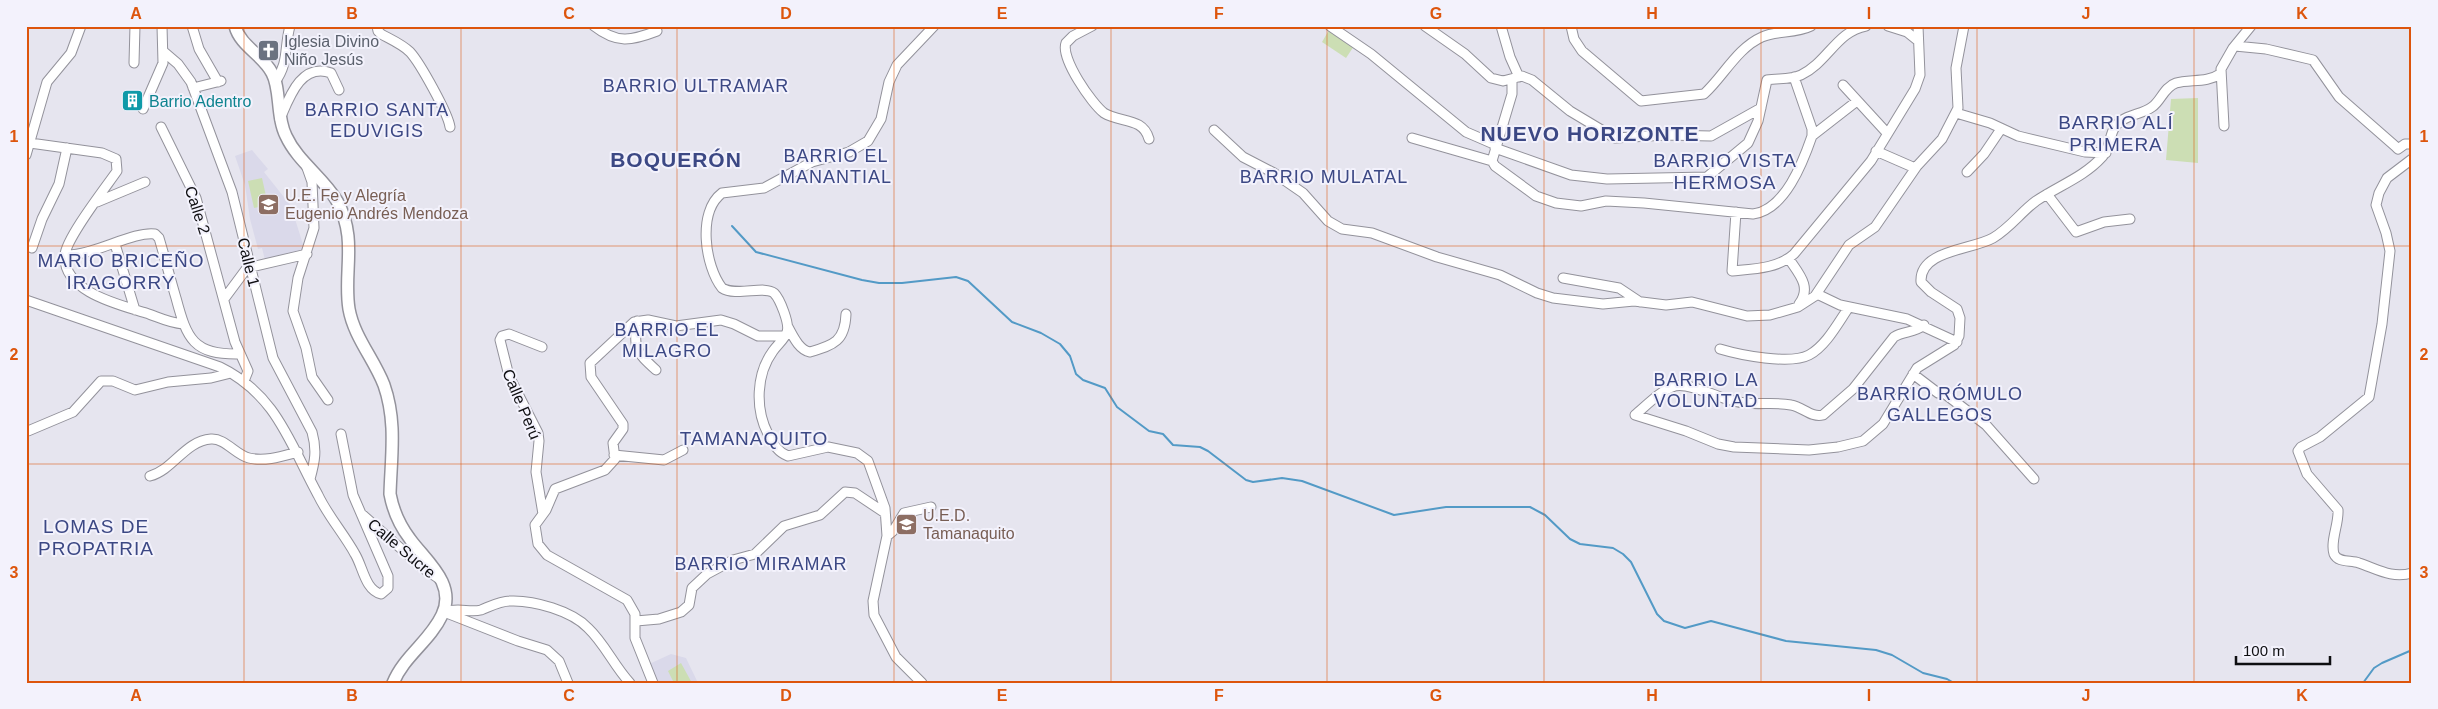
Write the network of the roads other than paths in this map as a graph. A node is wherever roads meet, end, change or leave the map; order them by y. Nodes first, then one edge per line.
1 (81, 26) edge
2 (135, 26) edge
3 (162, 26) edge
4 (192, 26) edge
5 (235, 26) edge
6 (290, 26) edge
7 (377, 26) edge
8 (594, 26) edge
9 (934, 26) edge
10 (1092, 26) edge
11 (1330, 26) edge
12 (1425, 26) edge
13 (1501, 26) edge
14 (1571, 26) edge
15 (1811, 26) edge
16 (1866, 26) edge
17 (1888, 26) edge
18 (1918, 26) edge
19 (1964, 26) edge
20 (2251, 26) edge
21 (657, 31) dead end
22 (1917, 40) junction
23 (2235, 46) junction
24 (164, 52) junction
25 (134, 63) dead end
26 (2220, 74) junction
27 (1794, 77) junction
28 (1516, 78) junction
29 (275, 82) junction
30 (1843, 85) dead end
31 (193, 88) junction
32 (339, 90) dead end
33 (1857, 101) junction
34 (1761, 108) junction
35 (143, 109) dead end
36 (1956, 113) junction
37 (280, 120) junction
38 (2224, 126) dead end
39 (450, 127) dead end
40 (161, 128) dead end
41 (2000, 128) junction
42 (1214, 130) dead end
43 (1887, 133) junction
44 (1812, 136) junction
45 (1412, 138) dead end
46 (1149, 139) dead end
47 (30, 143) junction
48 (2412, 144) edge
49 (1495, 146) junction
50 (67, 148) junction
51 (1876, 151) junction
52 (2106, 153) junction
53 (26, 155) edge
54 (2412, 159) edge
55 (1492, 160) junction
56 (306, 165) junction
57 (1916, 168) junction
58 (1967, 172) dead end
59 (145, 182) dead end
60 (2048, 194) junction
61 (96, 202) junction
62 (1736, 212) junction
63 (2130, 219) dead end
64 (115, 244) junction
65 (32, 248) dead end
66 (306, 254) junction
67 (65, 255) junction
68 (1788, 258) junction
69 (249, 267) junction
70 (1563, 278) dead end
71 (1816, 294) junction
72 (224, 299) junction
73 (26, 300) edge
74 (1640, 302) junction
75 (1798, 307) junction
76 (1849, 307) junction
77 (135, 310) junction
78 (846, 314) dead end
79 (637, 321) junction
80 (182, 324) junction
81 (1924, 325) junction
82 (786, 332) junction
83 (1957, 342) junction
84 (542, 346) dead end
85 (1720, 349) dead end
86 (240, 354) junction
87 (656, 370) dead end
88 (231, 373) junction
89 (1913, 374) junction
90 (244, 381) junction
91 (328, 400) dead end
92 (28, 431) dead end
93 (341, 434) dead end
94 (683, 450) dead end
95 (298, 452) junction
96 (614, 455) junction
97 (150, 476) dead end
98 (2034, 478) dead end
99 (310, 479) junction
100 (931, 507) dead end
101 (361, 513) junction
102 (885, 513) junction
103 (543, 515) junction
104 (887, 536) junction
105 (2412, 573) edge
106 (443, 582) junction
107 (444, 612) junction
108 (636, 621) junction
109 (410, 656) dead end
110 (568, 683) edge
111 (630, 683) edge
112 (653, 683) edge
113 (922, 683) edge

1 - 47 street
2 - 25 street
3 - 24 street
4 - 31 street
5 - 29 main road
6 - 29 street
7 - 39 street
8 - 21 street
9 - 82 street
10 - 46 street
11 - 49 street
12 - 28 street
13 - 28 street
14 - 15 street
16 - 27 street
17 - 22 street
18 - 22 street
19 - 36 street
20 - 23 street
22 - 43 street
23 - 26 street
23 - 48 street
24 - 31 street, Calle 1
24 - 35 street
26 - 38 street
26 - 52 street
27 - 34 street
27 - 44 street
28 - 34 street
28 - 49 street
29 - 37 main road
30 - 33 street
31 - 69 street, Calle 1
32 - 37 street
33 - 43 street
33 - 44 street
34 - 49 street
36 - 41 street
36 - 57 street
37 - 56 main road
40 - 72 street, Calle 2
41 - 52 street
41 - 58 street
42 - 74 street
43 - 51 street
44 - 62 street
45 - 55 street
47 - 50 street
47 - 53 street
49 - 55 street
50 - 61 street
50 - 65 street
51 - 57 street
51 - 68 street
52 - 60 street
54 - 105 street
55 - 62 street
56 - 66 street
56 - 106 main road
57 - 71 street
59 - 61 street
60 - 63 street
60 - 83 street
61 - 67 street
62 - 68 street
64 - 67 street
64 - 77 street
64 - 80 street
66 - 69 street
66 - 91 street
67 - 77 street
68 - 75 street
69 - 72 street
69 - 99 street, Calle 1
70 - 74 street
71 - 75 street
71 - 76 street
72 - 86 street, Calle 2
73 - 88 street
74 - 75 street
76 - 81 street
76 - 85 street
77 - 80 street
78 - 82 street
79 - 82 street
79 - 87 street
79 - 96 street
80 - 86 street
81 - 83 street
81 - 89 street
82 - 102 street
83 - 89 street
84 - 103 street, Calle Perú
86 - 90 street, Calle 2
88 - 90 street
88 - 92 street
89 - 98 street
90 - 95 street
93 - 101 street
94 - 96 street
95 - 97 street
95 - 99 street
96 - 103 street
99 - 101 street
100 - 104 street
101 - 106 street, Calle Sucre
102 - 104 street
102 - 108 street
103 - 108 street
104 - 113 street
106 - 107 main road
107 - 109 main road
107 - 110 street
107 - 111 street
108 - 112 street

